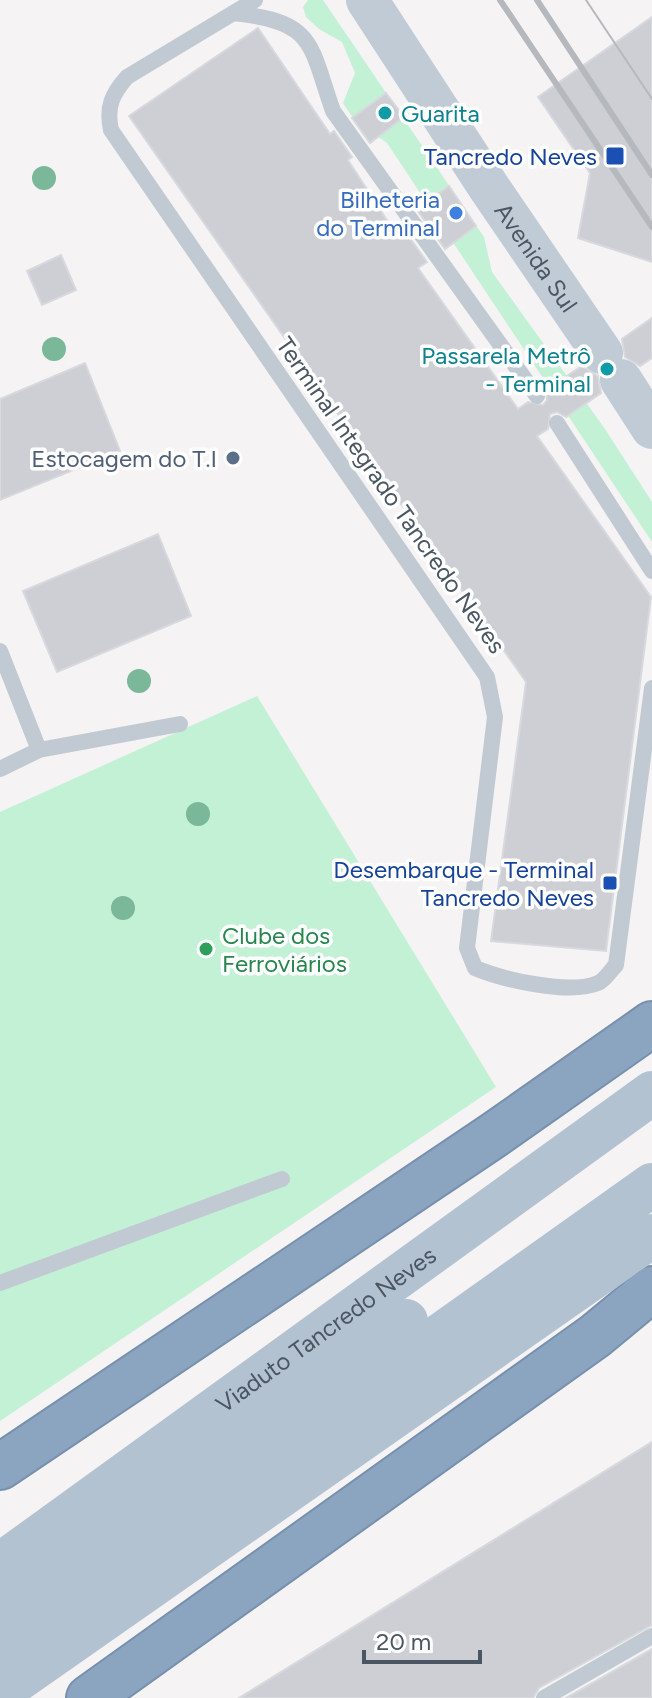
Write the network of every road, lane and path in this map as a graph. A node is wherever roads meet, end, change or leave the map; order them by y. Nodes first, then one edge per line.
1 (255, 0) edge
2 (367, 0) edge
3 (233, 13) junction
4 (537, 396) dead end
5 (557, 423) dead end
6 (652, 428) edge
7 (652, 571) edge
8 (0, 651) edge
9 (652, 688) edge
10 (180, 724) dead end
11 (39, 750) junction
12 (0, 769) edge
13 (652, 1024) edge
14 (652, 1093) edge
15 (652, 1151) edge
16 (282, 1179) dead end
17 (652, 1185) edge
18 (652, 1236) edge
19 (0, 1283) edge
20 (652, 1289) edge
21 (0, 1467) edge
22 (0, 1565) edge
23 (0, 1608) edge
24 (652, 1636) edge
25 (0, 1648) edge
26 (0, 1692) edge
27 (97, 1693) edge
28 (544, 1698) edge

1 - 3 lane, Terminal Integrado Tancredo Neves
2 - 6 street, Avenida Sul
3 - 4 lane
3 - 9 lane, Terminal Integrado Tancredo Neves
5 - 7 lane
8 - 11 lane
10 - 11 lane
11 - 12 lane
13 - 21 highway
14 - 22 main road, Viaduto Tancredo Neves
15 - 23 main road
16 - 19 lane
17 - 25 main road
18 - 26 main road
20 - 27 highway
24 - 28 lane

